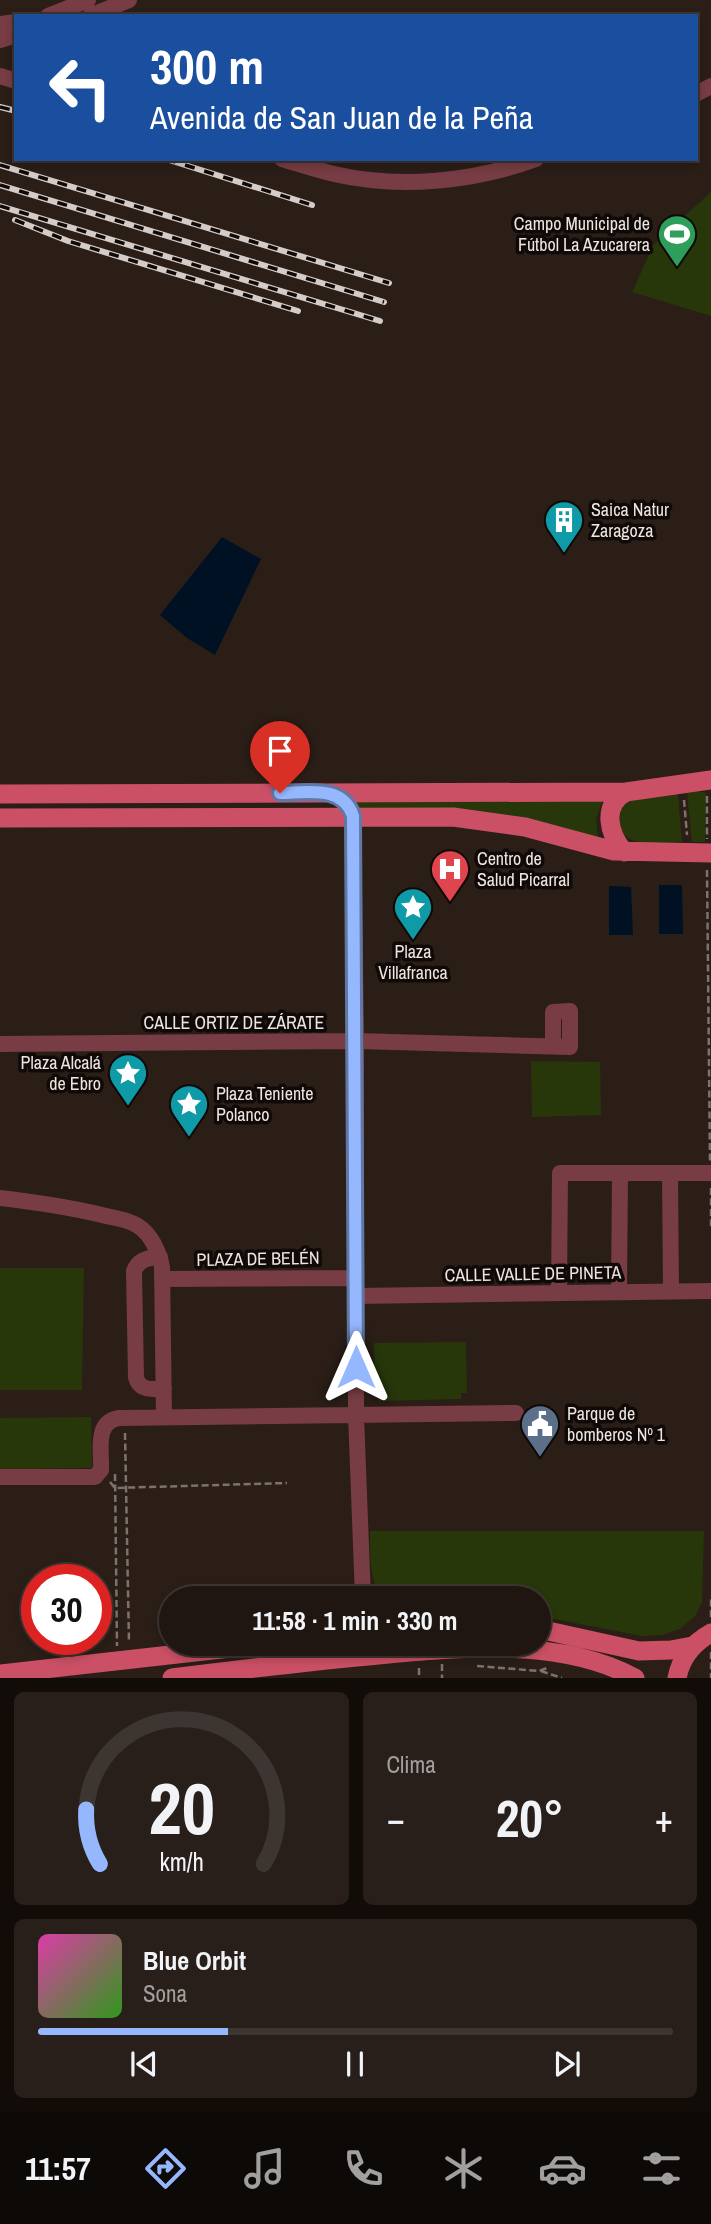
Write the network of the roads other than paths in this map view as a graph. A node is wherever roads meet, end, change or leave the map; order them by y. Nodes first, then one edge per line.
1 (88, 0) edge
2 (129, 0) edge
3 (55, 14) edge
4 (95, 14) edge
5 (11, 25) edge
6 (0, 40) edge
7 (289, 161) edge
8 (530, 161) edge
9 (709, 785) edge
10 (626, 792) junction
11 (38, 793) junction
12 (333, 793) junction
13 (0, 794) edge
14 (0, 801) edge
15 (353, 816) junction
16 (0, 818) edge
17 (624, 852) junction
18 (709, 853) edge
19 (356, 1041) junction
20 (0, 1044) edge
21 (553, 1045) dead end
22 (620, 1173) junction
23 (670, 1173) junction
24 (711, 1173) edge
25 (0, 1198) edge
26 (160, 1257) junction
27 (356, 1278) junction
28 (162, 1279) junction
29 (671, 1291) junction
30 (711, 1291) edge
31 (619, 1292) junction
32 (559, 1293) junction
33 (356, 1296) junction
34 (164, 1389) junction
35 (516, 1413) dead end
36 (356, 1415) junction
37 (164, 1417) junction
38 (0, 1477) edge
39 (361, 1567) junction
40 (357, 1586) edge
41 (362, 1586) edge
42 (368, 1586) edge
43 (551, 1632) edge
44 (711, 1633) edge
45 (692, 1646) junction
46 (551, 1654) edge
47 (167, 1656) edge
48 (176, 1656) edge
49 (317, 1656) edge
50 (0, 1674) edge
51 (170, 1678) edge
52 (635, 1678) edge
53 (677, 1678) edge

1 - 3 street
2 - 4 street
5 - 6 street
7 - 8 street
9 - 10 main road
10 - 12 main road
10 - 17 main road
11 - 12 main road
11 - 13 main road
11 - 14 street
12 - 15 street
15 - 16 main road
15 - 17 main road
15 - 19 street
17 - 18 main road
19 - 20 street, CALLE ORTIZ DE ZÁRATE
19 - 21 street, CALLE ORTIZ DE ZÁRATE
19 - 27 street
22 - 23 street
22 - 31 street
22 - 32 street
23 - 24 street
23 - 29 street
25 - 26 street
26 - 28 street
26 - 34 street
27 - 28 street, PLAZA DE BELÉN
27 - 33 street
28 - 34 street
29 - 30 street, CALLE VALLE DE PINETA
29 - 31 street, CALLE VALLE DE PINETA
31 - 32 street, CALLE VALLE DE PINETA
32 - 33 street, CALLE VALLE DE PINETA
33 - 36 street
34 - 37 street
35 - 36 street
36 - 37 street
36 - 39 street
37 - 38 street
39 - 40 street
39 - 41 street
39 - 42 street
43 - 45 main road
44 - 45 main road
45 - 53 main road
46 - 52 main road
47 - 50 main road
48 - 51 street
49 - 51 main road

